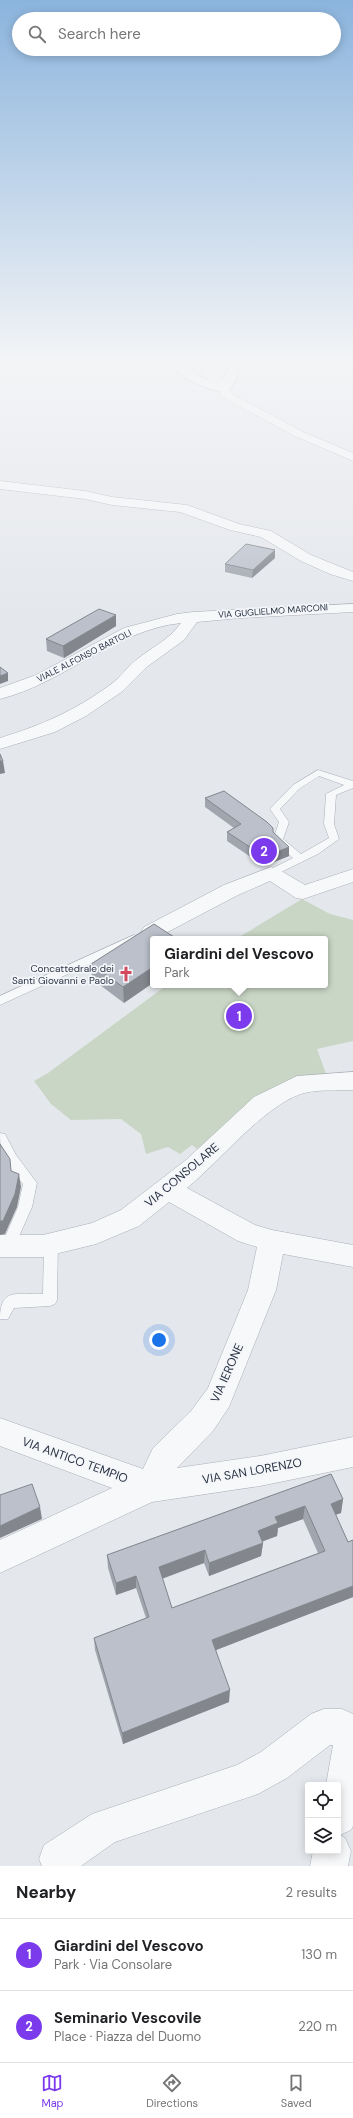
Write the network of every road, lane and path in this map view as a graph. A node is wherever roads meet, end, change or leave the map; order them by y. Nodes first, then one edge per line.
1 (329, 447) edge
2 (353, 457) edge
3 (0, 485) edge
4 (353, 577) edge
5 (353, 608) edge
6 (193, 617) junction
7 (0, 694) edge
8 (0, 744) edge
9 (353, 784) edge
10 (300, 859) junction
11 (271, 873) junction
12 (353, 876) edge
13 (145, 934) joint
14 (0, 1001) edge
15 (353, 1081) edge
16 (0, 1138) edge
17 (167, 1189) junction
18 (272, 1241) junction
19 (51, 1244) junction
20 (4, 1246) edge
21 (353, 1256) edge
22 (0, 1313) edge
23 (0, 1432) edge
24 (353, 1452) edge
25 (150, 1487) junction
26 (0, 1557) edge
27 (341, 1802) edge
28 (331, 1854) edge
29 (58, 1859) dead end
30 (329, 1866) edge

1 - 2 street
3 - 4 street
5 - 6 street, VIA GUGLIELMO MARCONI
6 - 7 street, VIALE ALFONSO BARTOLI
6 - 8 street
9 - 10 lane
9 - 10 lane
10 - 11 lane
11 - 12 street
11 - 13 street
13 - 14 lane
15 - 17 street, VIA CONSOLARE
16 - 20 lane
17 - 18 street
17 - 19 street, VIA CONSOLARE
18 - 21 street
18 - 25 street, VIA IERONE
19 - 20 street, VIA CONSOLARE
19 - 22 lane
23 - 25 street, VIA ANTICO TEMPIO
24 - 25 street, VIA SAN LORENZO
25 - 26 street
27 - 29 street
28 - 30 street

